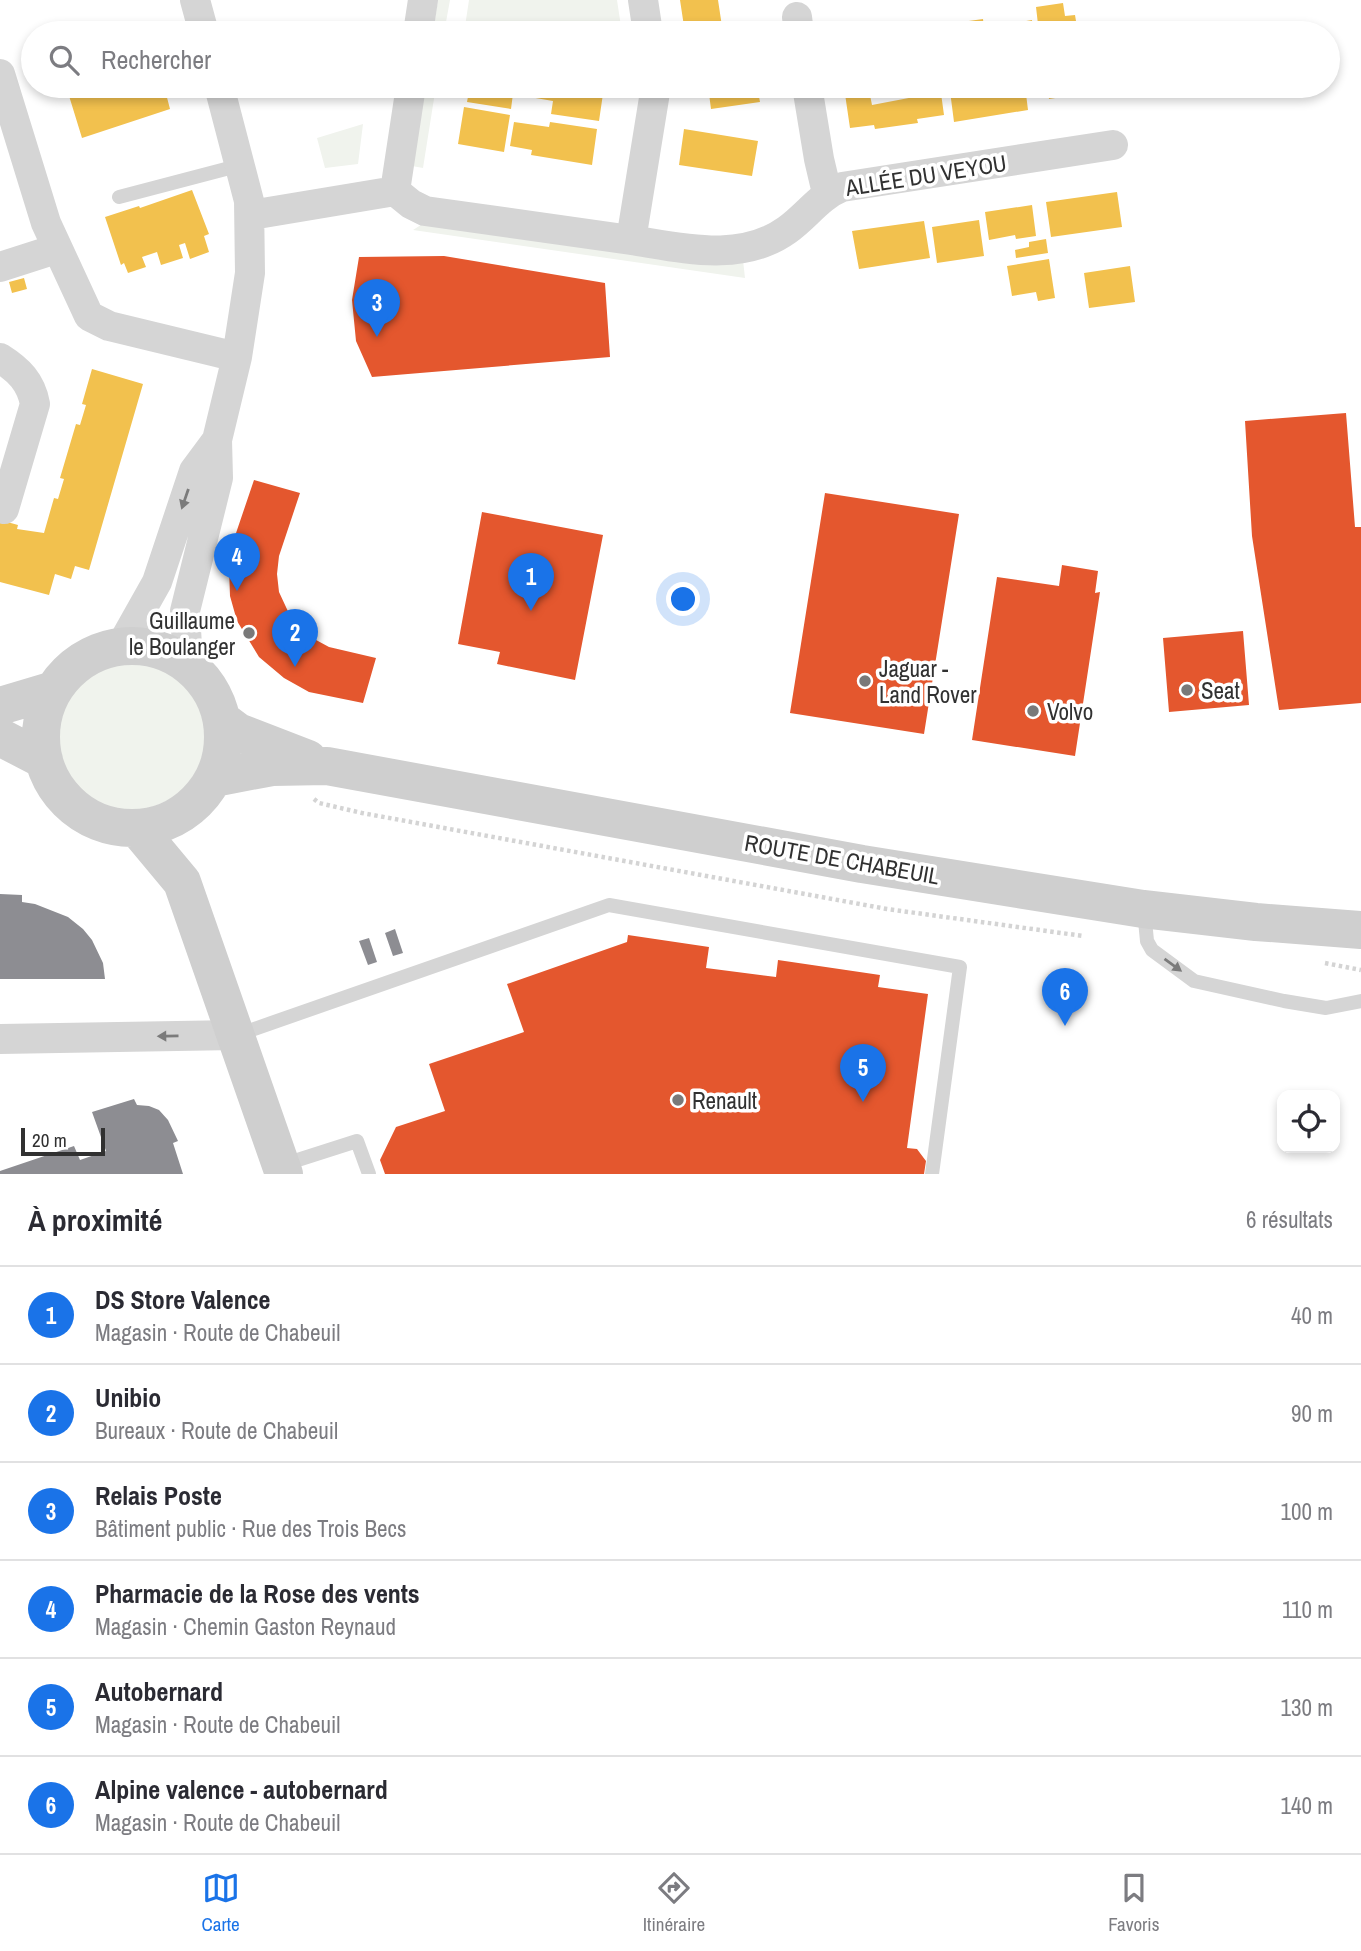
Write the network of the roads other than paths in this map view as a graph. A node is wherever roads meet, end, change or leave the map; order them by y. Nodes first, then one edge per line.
1 (195, 0) edge
2 (423, 0) edge
3 (643, 0) edge
4 (201, 21) edge
5 (420, 21) edge
6 (646, 21) edge
7 (0, 74) edge
8 (222, 98) edge
9 (409, 98) edge
10 (654, 98) edge
11 (809, 98) edge
12 (1113, 145) dead end
13 (241, 165) junction
14 (395, 191) junction
15 (827, 193) junction
16 (119, 197) dead end
17 (251, 215) junction
18 (631, 240) junction
19 (56, 249) junction
20 (0, 267) edge
21 (237, 356) junction
22 (0, 358) edge
23 (217, 440) junction
24 (4, 509) dead end
25 (121, 646) junction
26 (188, 664) junction
27 (54, 690) junction
28 (0, 706) edge
29 (222, 720) junction
30 (0, 737) edge
31 (44, 760) junction
32 (327, 766) junction
33 (214, 778) junction
34 (184, 812) junction
35 (137, 828) junction
36 (182, 882) junction
37 (1143, 909) junction
38 (1361, 930) edge
39 (1361, 1001) edge
40 (236, 1035) junction
41 (0, 1039) edge
42 (283, 1170) edge
43 (369, 1174) edge
44 (932, 1174) edge

1 - 4 street
2 - 5 street
3 - 6 street
7 - 19 street
8 - 13 street
9 - 14 street
10 - 18 street
11 - 15 street
12 - 15 street, ALLÉE DU VEYOU
13 - 16 lane
13 - 17 street
14 - 17 street
14 - 18 street, ALLÉE DU VEYOU
15 - 18 street, ALLÉE DU VEYOU
17 - 21 street
19 - 20 street
19 - 21 street
21 - 23 street
22 - 24 street
23 -> 25 street
23 - 26 street
25 - 26 main road
25 - 27 main road
26 - 29 main road
27 - 28 main road
27 - 31 main road
29 - 32 main road, ROUTE DE CHABEUIL
29 - 33 main road
30 - 31 main road
31 - 35 main road
32 - 33 main road, ROUTE DE CHABEUIL
32 - 37 main road, ROUTE DE CHABEUIL
33 - 34 main road
34 - 35 main road
34 - 36 main road
35 - 36 main road
36 - 40 main road
37 - 38 main road, ROUTE DE CHABEUIL
37 -> 39 lane
40 -> 41 street
40 - 42 main road
40 - 44 lane
42 - 43 lane

